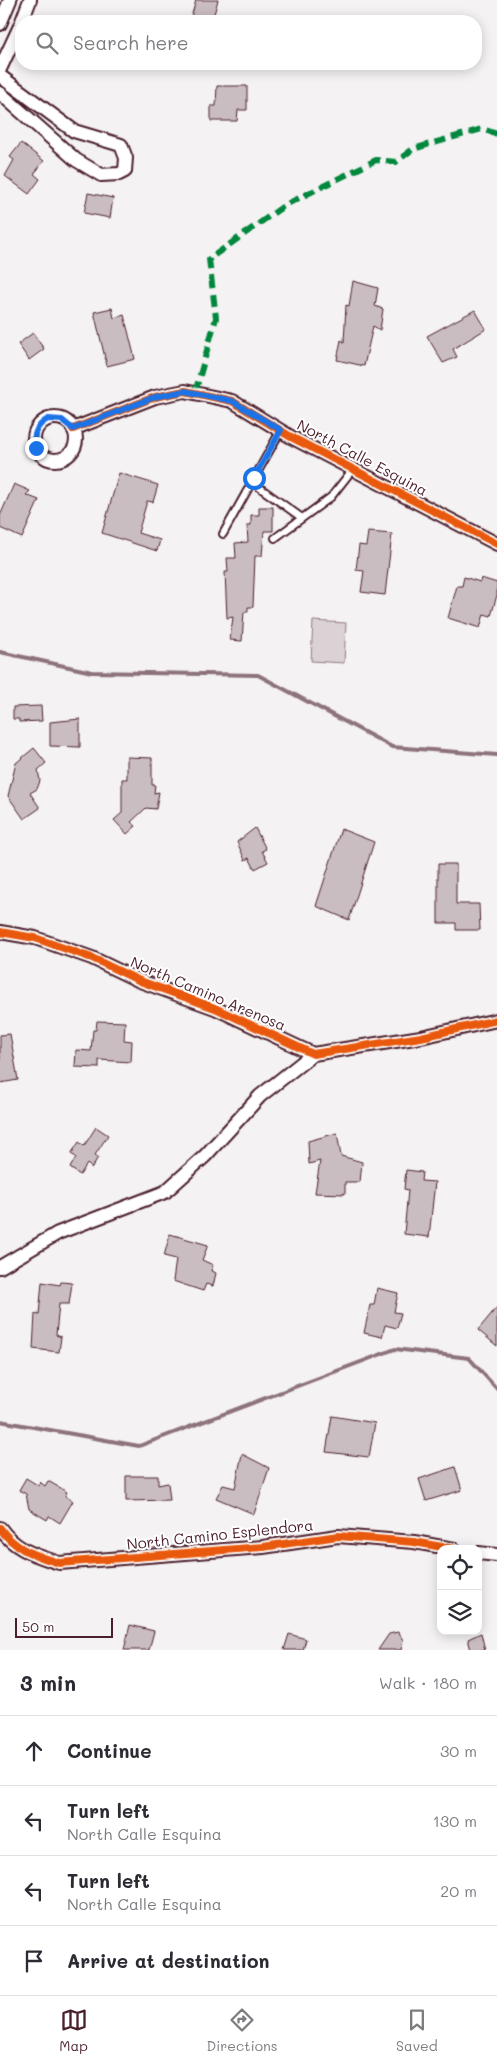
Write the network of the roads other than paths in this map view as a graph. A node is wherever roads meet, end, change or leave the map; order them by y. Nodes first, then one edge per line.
1 (10, 0) edge
2 (30, 0) edge
3 (25, 15) edge
4 (0, 24) edge
5 (15, 39) edge
6 (0, 69) edge
7 (0, 76) edge
8 (0, 93) edge
9 (73, 429) dead end
10 (281, 430) junction
11 (352, 469) junction
12 (252, 482) junction
13 (302, 518) junction
14 (223, 534) dead end
15 (275, 538) dead end
16 (497, 544) edge
17 (0, 932) edge
18 (497, 1020) edge
19 (313, 1054) junction
20 (0, 1267) edge
21 (0, 1528) edge
22 (437, 1546) edge
23 (482, 1553) edge
24 (497, 1555) edge

1 - 4 street
2 - 3 street
5 - 6 street
7 - 8 street
9 - 10 street, North Calle Esquina
10 - 11 street, North Calle Esquina
10 - 12 lane
11 - 13 lane
11 - 16 street, North Calle Esquina
12 - 13 lane
12 - 14 lane
13 - 15 lane
17 - 19 street, North Camino Arenosa
18 - 19 street
19 - 20 street
21 - 22 street, North Camino Esplendora
23 - 24 street

